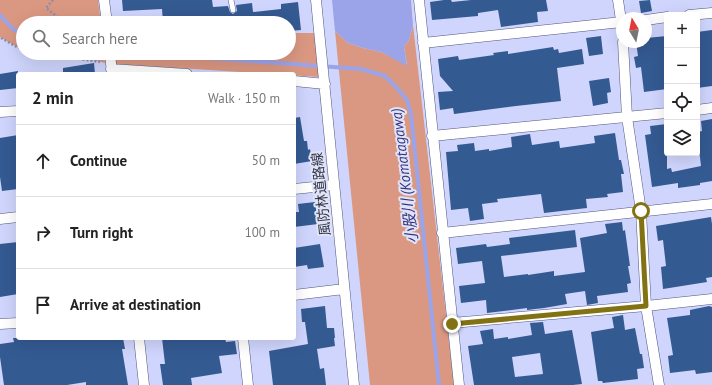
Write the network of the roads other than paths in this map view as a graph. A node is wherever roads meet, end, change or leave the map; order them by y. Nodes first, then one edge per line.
1 (104, 0) edge
2 (231, 0) edge
3 (316, 0) edge
4 (419, 0) edge
5 (618, 0) edge
6 (232, 10) dead end
7 (620, 12) edge
8 (712, 13) edge
9 (700, 14) edge
10 (106, 16) edge
11 (664, 17) edge
12 (652, 19) edge
13 (616, 23) edge
14 (423, 43) junction
15 (623, 48) edge
16 (111, 64) edge
17 (172, 72) edge
18 (296, 81) edge
19 (324, 84) junction
20 (712, 108) edge
21 (700, 110) edge
22 (16, 111) edge
23 (0, 112) edge
24 (664, 113) edge
25 (627, 117) junction
26 (432, 136) junction
27 (334, 185) junction
28 (296, 189) edge
29 (712, 204) edge
30 (641, 211) junction
31 (16, 217) edge
32 (0, 219) edge
33 (442, 233) junction
34 (344, 289) junction
35 (296, 295) edge
36 (712, 298) edge
37 (646, 306) junction
38 (16, 323) edge
39 (0, 324) edge
40 (452, 324) junction
41 (139, 340) edge
42 (243, 340) edge
43 (144, 385) edge
44 (248, 385) edge
45 (354, 385) edge
46 (459, 385) edge
47 (659, 385) edge

1 - 10 street
2 - 6 lane
3 - 19 street, 風防林道路線
4 - 14 street
5 - 7 street
8 - 9 street
11 - 12 street
13 - 14 street
14 - 26 street
15 - 25 street
16 - 17 street
18 - 19 street
19 - 27 street, 風防林道路線
20 - 21 street
22 - 23 street
24 - 25 street
25 - 26 street
25 - 30 street
26 - 33 street
27 - 28 street
27 - 34 street, 風防林道路線
29 - 30 street
30 - 33 street
30 - 37 street
31 - 32 street
33 - 40 street
34 - 35 street
34 - 45 street, 風防林道路線
36 - 37 street
37 - 40 street
37 - 47 street
38 - 39 street
40 - 46 street
41 - 43 street
42 - 44 street

